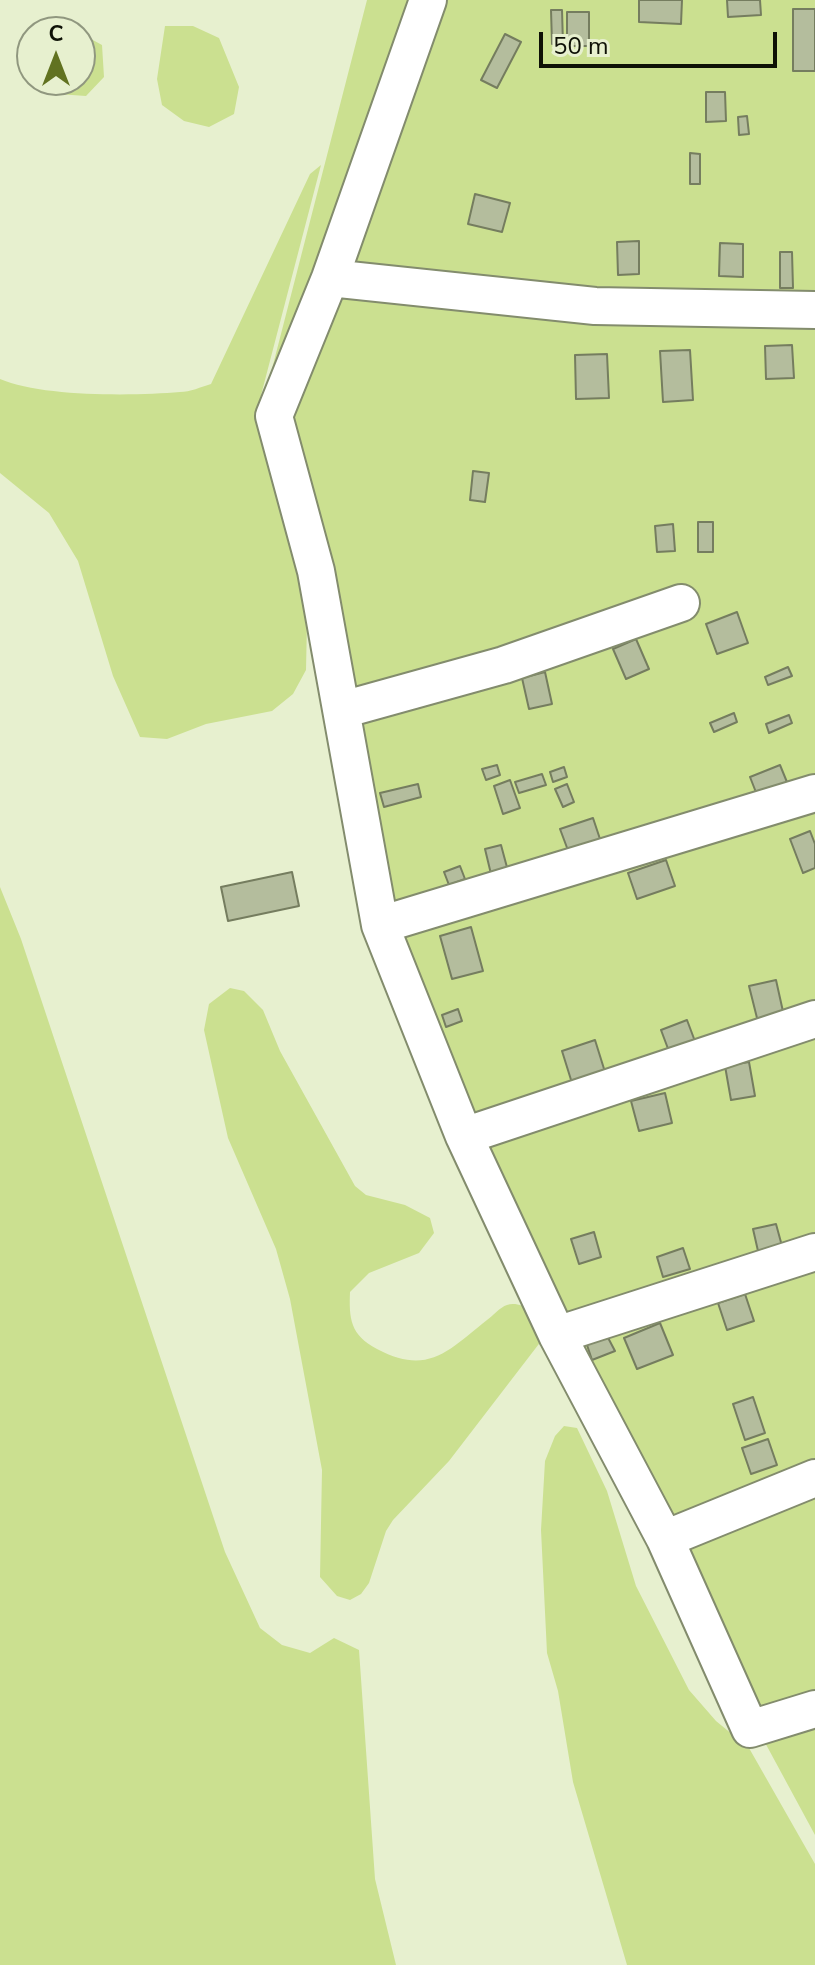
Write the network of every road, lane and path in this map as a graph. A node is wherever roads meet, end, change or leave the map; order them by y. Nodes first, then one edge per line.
1 (428, 0) edge
2 (330, 278) junction
3 (815, 310) edge
4 (681, 603) dead end
5 (342, 710) junction
6 (815, 793) edge
7 (380, 925) junction
8 (815, 1019) edge
9 (464, 1136) junction
10 (815, 1252) edge
11 (557, 1335) junction
12 (815, 1478) edge
13 (665, 1539) junction
14 (815, 1709) edge

1 - 2 street
2 - 3 street
2 - 5 street
4 - 5 street
5 - 7 street
6 - 7 street
7 - 9 street
8 - 9 street
9 - 11 street
10 - 11 street
11 - 13 street
12 - 13 street
13 - 14 street

